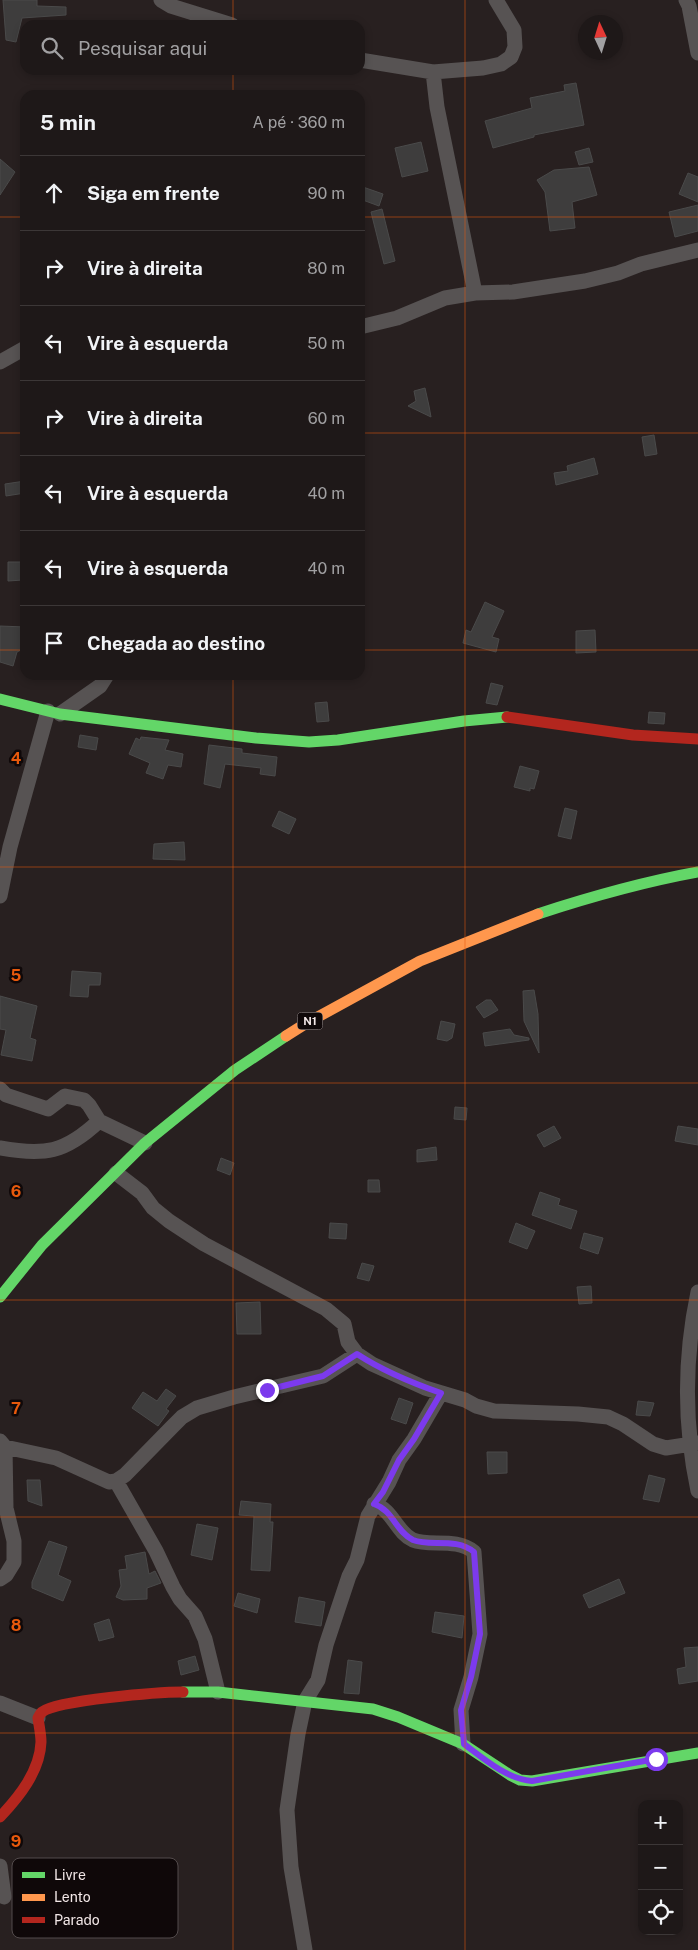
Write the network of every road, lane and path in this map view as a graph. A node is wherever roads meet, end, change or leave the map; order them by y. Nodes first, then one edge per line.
1 (160, 0) edge
2 (496, 0) edge
3 (691, 3) edge
4 (216, 20) edge
5 (698, 53) edge
6 (365, 61) edge
7 (433, 72) junction
8 (698, 250) edge
9 (475, 293) junction
10 (365, 326) edge
11 (20, 351) edge
12 (0, 362) edge
13 (104, 680) edge
14 (0, 699) edge
15 (54, 712) junction
16 (698, 739) edge
17 (698, 872) edge
18 (0, 896) edge
19 (0, 1089) edge
20 (99, 1121) junction
21 (145, 1143) junction
22 (0, 1148) edge
23 (116, 1173) junction
24 (698, 1292) edge
25 (0, 1297) edge
26 (357, 1354) junction
27 (441, 1393) junction
28 (3, 1444) edge
29 (694, 1444) edge
30 (116, 1481) junction
31 (698, 1491) edge
32 (374, 1504) junction
33 (0, 1579) edge
34 (218, 1692) junction
35 (305, 1701) junction
36 (0, 1703) edge
37 (38, 1718) junction
38 (464, 1744) junction
39 (698, 1752) edge
40 (0, 1817) edge
41 (0, 1866) edge
42 (4, 1897) dead end
43 (305, 1950) edge

1 - 4 street
2 - 7 street
3 - 5 street
6 - 7 street
7 - 9 street
8 - 9 street
9 - 10 street
11 - 12 street
13 - 15 street
14 - 15 main road
15 - 16 main road
15 - 18 street
17 - 21 main road, N1
19 - 20 street
20 - 21 street
20 - 22 street
21 - 23 main road, N1
23 - 25 main road, N1
23 - 26 street
24 - 29 street
26 - 27 street
26 - 30 street
27 - 29 street
27 - 32 street
28 - 30 street
28 - 33 street
29 - 31 street
30 - 34 street
32 - 35 street
32 - 38 street
34 - 35 main road
34 - 37 main road
35 - 38 main road
35 - 43 street
36 - 37 street
37 - 40 main road
38 - 39 main road
41 - 42 street

